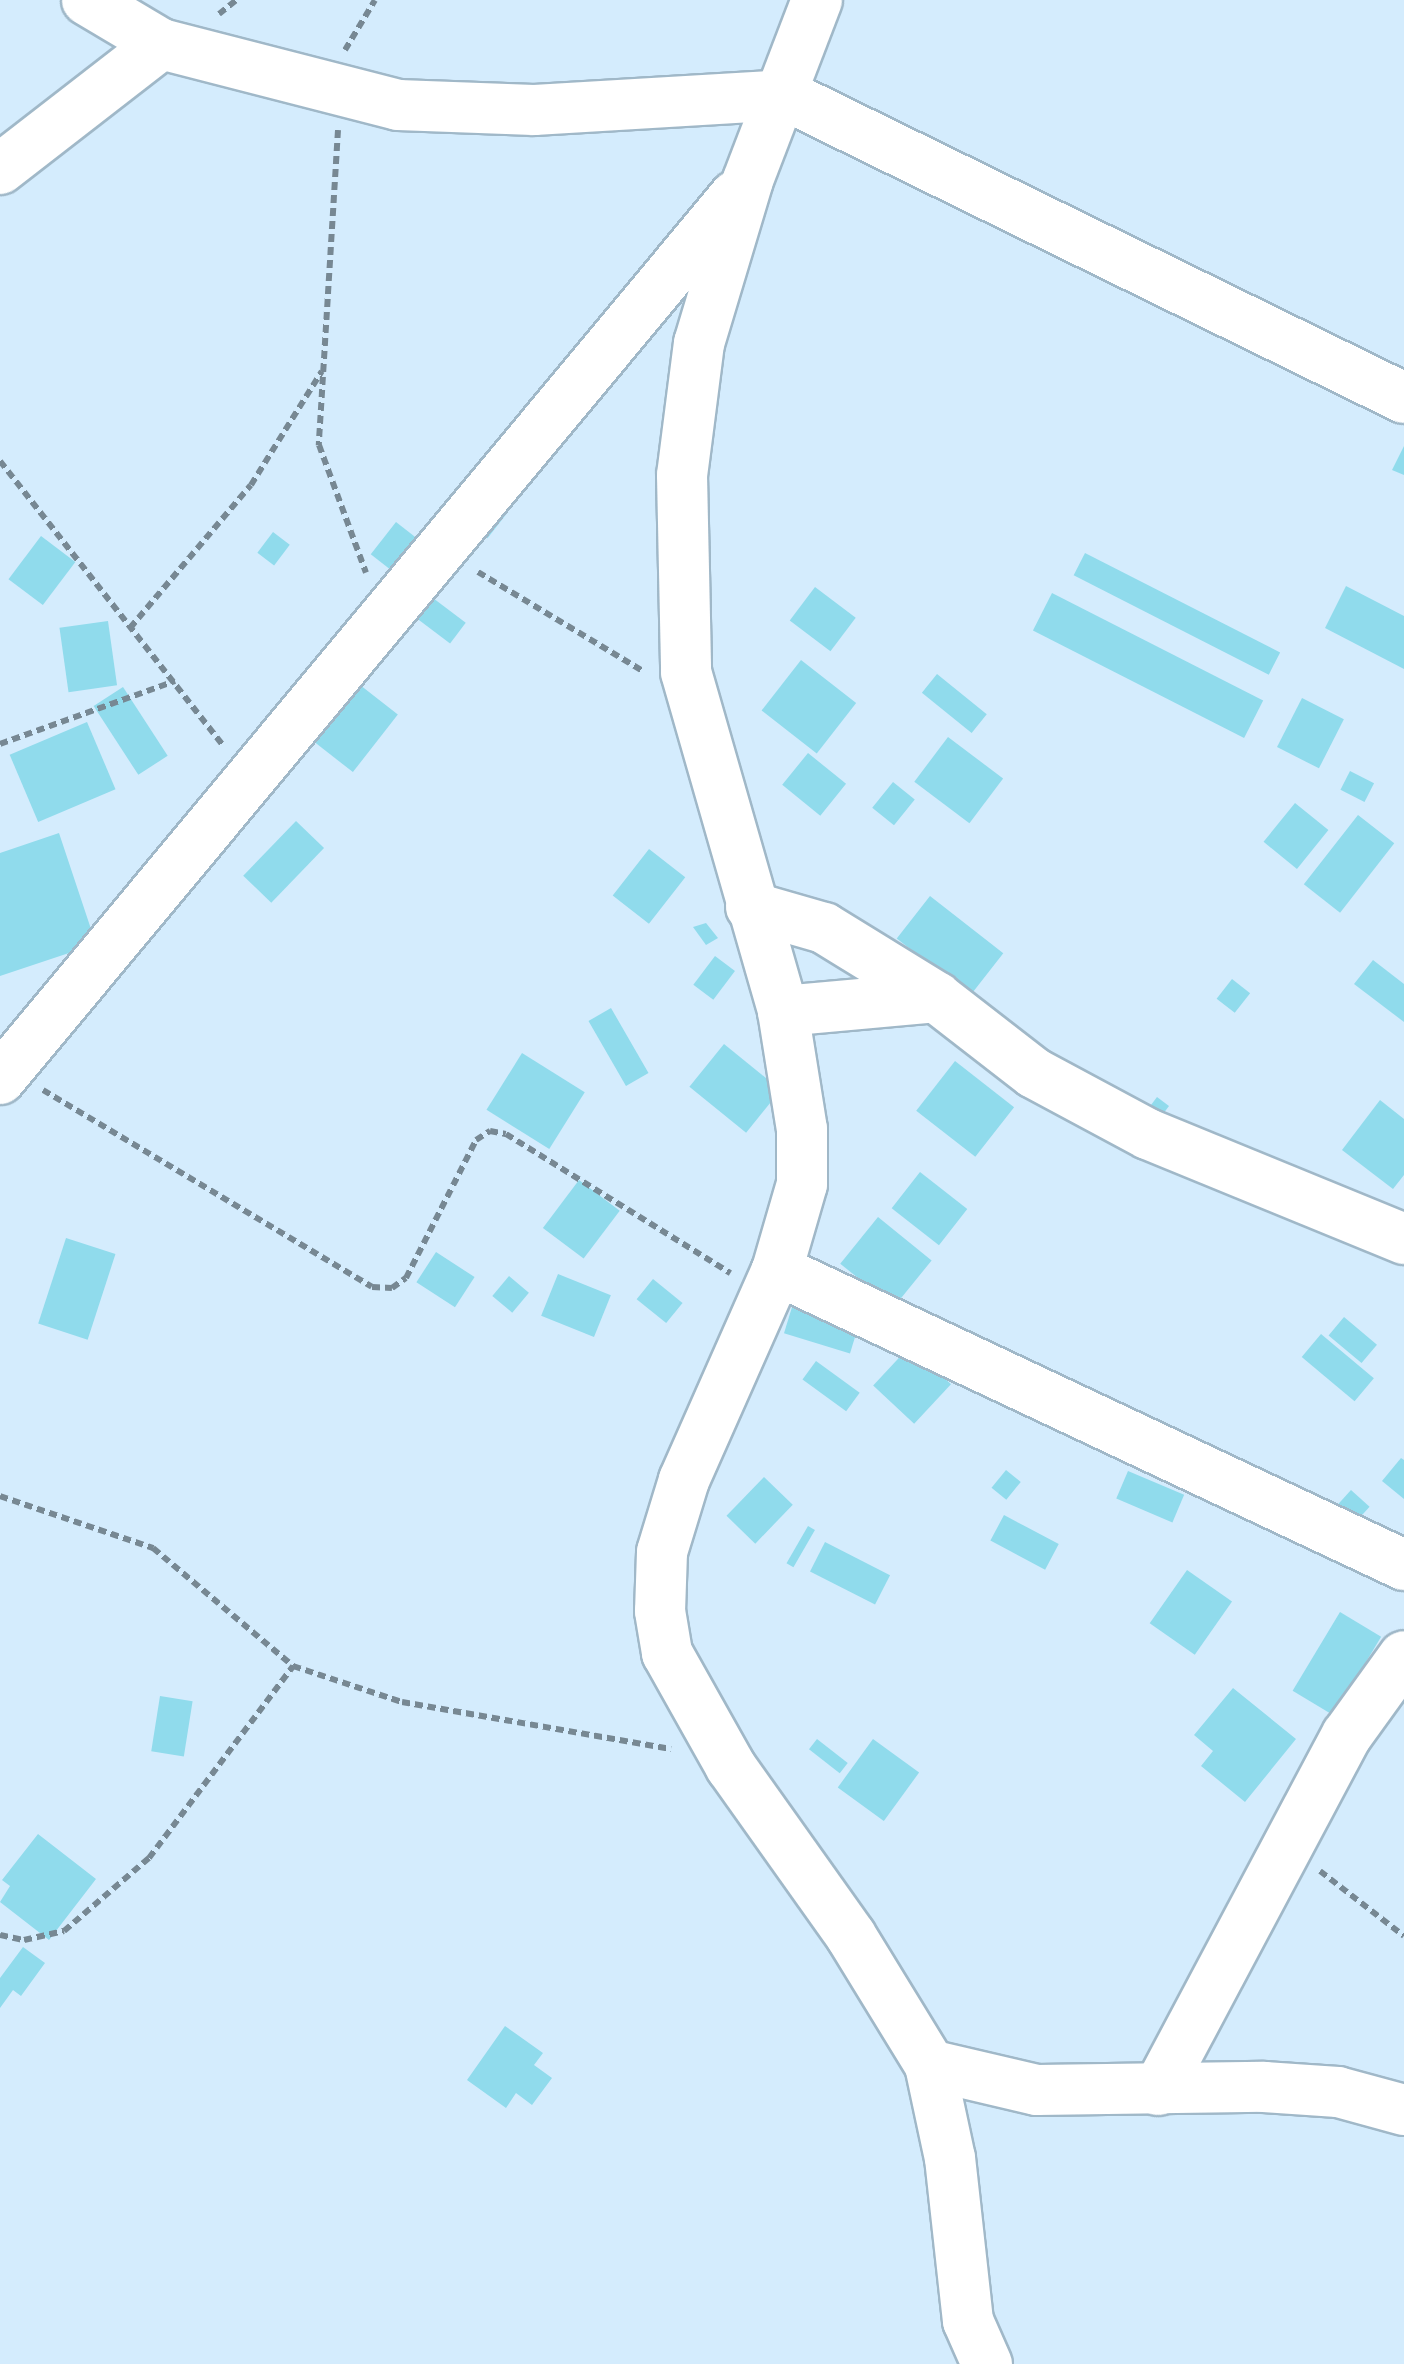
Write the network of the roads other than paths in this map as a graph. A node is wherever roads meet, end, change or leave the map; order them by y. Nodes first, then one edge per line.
1 (87, 0) edge
2 (817, 0) edge
3 (161, 44) junction
4 (785, 94) junction
5 (0, 169) edge
6 (748, 180) junction
7 (1404, 398) edge
8 (752, 906) junction
9 (936, 997) junction
10 (783, 1011) junction
11 (4, 1074) edge
12 (1404, 1239) edge
13 (771, 1282) junction
14 (1404, 1565) edge
15 (1404, 1656) edge
16 (930, 2065) junction
17 (1158, 2090) junction
18 (1404, 2110) edge
19 (987, 2364) edge

1 - 3 street
2 - 4 street
3 - 4 street
3 - 5 street
4 - 6 street
4 - 7 street
6 - 8 street
6 - 11 street
8 - 9 street
8 - 10 street
9 - 10 street
9 - 12 street
10 - 13 street
13 - 14 street
13 - 16 street
15 - 17 street
16 - 17 street
16 - 19 street
17 - 18 street

